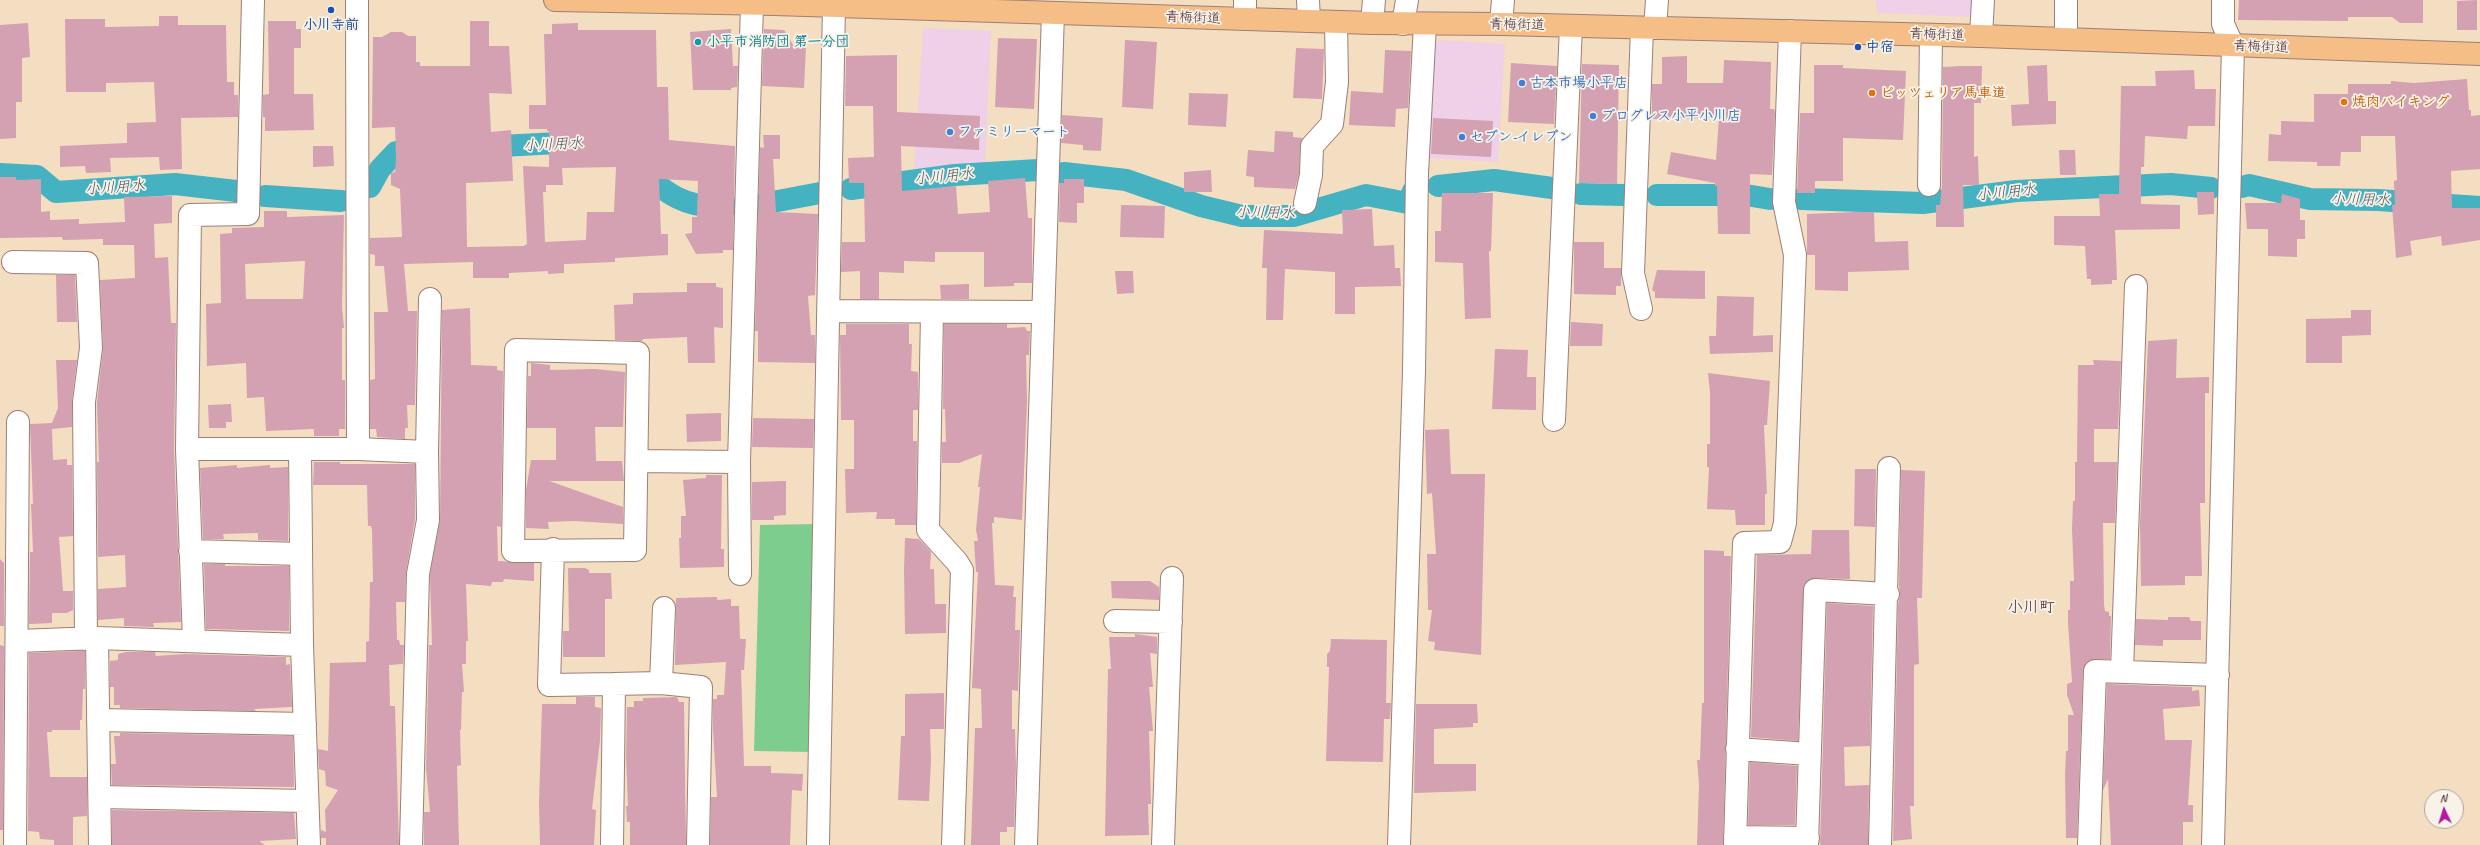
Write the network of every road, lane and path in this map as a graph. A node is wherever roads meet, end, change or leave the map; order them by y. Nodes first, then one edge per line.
1 (253, 0) edge
2 (357, 0) edge
3 (554, 0) edge
4 (1374, 0) edge
5 (1407, 0) edge
6 (1503, 0) edge
7 (1657, 0) edge
8 (1983, 0) edge
9 (2066, 0) edge
10 (2223, 0) edge
11 (648, 1) edge
12 (774, 2) edge
13 (752, 4) junction
14 (834, 6) junction
15 (1245, 10) edge
16 (1309, 11) edge
17 (1053, 13) junction
18 (1336, 22) junction
19 (1372, 23) junction
20 (1403, 24) junction
21 (1425, 24) junction
22 (1501, 24) junction
23 (1571, 26) junction
24 (1648, 28) junction
25 (1790, 31) junction
26 (1931, 35) junction
27 (1981, 36) junction
28 (2066, 39) junction
29 (2232, 46) junction
30 (2480, 54) edge
31 (1929, 185) dead end
32 (1305, 203) dead end
33 (13, 262) dead end
34 (2136, 286) dead end
35 (430, 298) dead end
36 (1641, 309) dead end
37 (829, 311) junction
38 (1042, 312) junction
39 (932, 313) junction
40 (1554, 420) dead end
41 (18, 422) dead end
42 (187, 449) junction
43 (300, 449) junction
44 (358, 449) junction
45 (427, 452) junction
46 (638, 461) junction
47 (739, 462) junction
48 (1889, 468) dead end
49 (553, 549) junction
50 (190, 551) junction
51 (302, 554) junction
52 (740, 574) dead end
53 (1172, 578) dead end
54 (1888, 594) junction
55 (664, 608) dead end
56 (1115, 621) dead end
57 (1171, 622) junction
58 (92, 638) junction
59 (18, 641) junction
60 (194, 641) junction
61 (302, 645) junction
62 (2122, 671) junction
63 (2218, 675) junction
64 (661, 683) junction
65 (614, 684) junction
66 (98, 720) junction
67 (305, 724) junction
68 (1737, 749) junction
69 (1809, 754) junction
70 (100, 797) junction
71 (307, 801) junction
72 (1735, 841) edge
73 (1808, 841) edge
74 (15, 845) edge
75 (100, 845) edge
76 (309, 845) edge
77 (411, 845) edge
78 (612, 845) edge
79 (698, 845) edge
80 (818, 845) edge
81 (953, 845) edge
82 (1026, 845) edge
83 (1163, 845) edge
84 (1399, 845) edge
85 (1880, 845) edge
86 (2089, 845) edge
87 (2214, 845) edge

1 - 42 street
2 - 44 street
3 - 11 main road, 青梅街道
4 - 19 street
5 - 20 street
6 - 22 street
7 - 24 street
8 - 27 street
9 - 28 street
10 - 29 street
11 - 13 main road, 青梅街道
12 - 13 main road, 青梅街道
12 - 14 main road, 青梅街道
13 - 47 street
14 - 17 main road, 青梅街道
14 - 37 street
15 - 16 main road, 青梅街道
15 - 17 main road, 青梅街道
16 - 18 main road, 青梅街道
17 - 38 street
18 - 19 main road, 青梅街道
18 - 32 street
19 - 20 main road, 青梅街道
20 - 21 main road, 青梅街道
21 - 22 main road, 青梅街道
21 - 84 street
22 - 23 main road, 青梅街道
23 - 24 main road, 青梅街道
23 - 40 street
24 - 25 main road, 青梅街道
24 - 36 street
25 - 26 main road, 青梅街道
25 - 68 street
26 - 27 main road, 青梅街道
26 - 31 street
27 - 28 main road, 青梅街道
28 - 29 main road, 青梅街道
29 - 30 main road, 青梅街道
29 - 63 street
33 - 58 street
34 - 62 street
35 - 45 street
37 - 39 street
37 - 80 street
38 - 39 street
38 - 82 street
39 - 81 street
41 - 59 street
42 - 43 street
42 - 50 street
43 - 44 street
43 - 51 street
44 - 45 street
45 - 77 street
46 - 47 street
46 - 49 street
46 - 49 street
47 - 52 street
48 - 54 street
49 - 65 street
50 - 51 street
50 - 60 street
51 - 61 street
53 - 57 street
54 - 69 street
54 - 85 street
55 - 64 street
56 - 57 street
57 - 83 street
58 - 59 street
58 - 60 street
58 - 66 street
59 - 74 street
60 - 61 street
61 - 67 street
62 - 63 street
62 - 86 street
63 - 87 street
64 - 65 street
64 - 79 street
65 - 78 street
66 - 67 street
66 - 70 street
67 - 71 street
68 - 69 street
68 - 72 street
69 - 73 street
70 - 71 street
70 - 75 street
71 - 76 street
72 - 73 street

